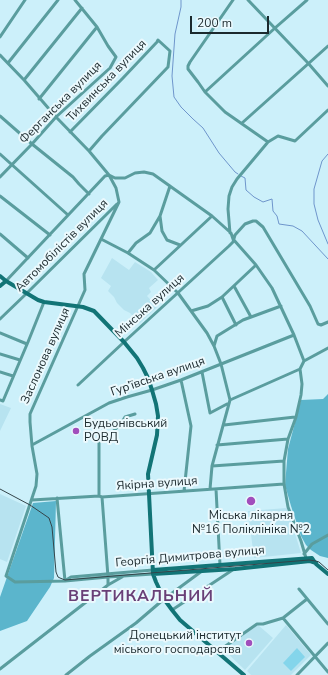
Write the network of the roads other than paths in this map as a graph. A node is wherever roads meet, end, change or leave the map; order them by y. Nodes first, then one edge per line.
1 (25, 0) edge
2 (58, 0) edge
3 (75, 0) edge
4 (233, 0) edge
5 (249, 0) edge
6 (307, 0) edge
7 (82, 8) junction
8 (97, 27) junction
9 (274, 28) junction
10 (0, 36) edge
11 (328, 46) edge
12 (0, 55) edge
13 (8, 63) junction
14 (308, 64) junction
15 (24, 80) junction
16 (328, 86) edge
17 (205, 92) junction
18 (39, 99) junction
19 (328, 110) edge
20 (0, 116) edge
21 (56, 117) junction
22 (242, 123) junction
23 (70, 132) junction
24 (268, 142) junction
25 (32, 144) junction
26 (89, 151) junction
27 (0, 154) edge
28 (12, 165) junction
29 (109, 175) junction
30 (0, 177) edge
31 (170, 186) junction
32 (89, 194) junction
33 (0, 196) edge
34 (119, 202) junction
35 (68, 215) junction
36 (160, 216) junction
37 (212, 216) junction
38 (230, 233) junction
39 (0, 234) edge
40 (50, 235) junction
41 (234, 239) junction
42 (101, 240) junction
43 (180, 245) junction
44 (128, 253) junction
45 (28, 258) junction
46 (256, 265) junction
47 (154, 270) junction
48 (0, 276) edge
49 (6, 281) junction
50 (0, 286) edge
51 (234, 286) junction
52 (28, 293) junction
53 (178, 293) junction
54 (222, 297) junction
55 (44, 302) junction
56 (78, 306) junction
57 (281, 306) junction
58 (191, 311) junction
59 (251, 317) junction
60 (0, 319) edge
61 (328, 322) edge
62 (236, 325) junction
63 (0, 333) edge
64 (207, 333) junction
65 (294, 335) junction
66 (217, 336) junction
67 (124, 342) junction
68 (27, 344) junction
69 (214, 346) junction
70 (328, 348) edge
71 (0, 354) edge
72 (20, 360) junction
73 (304, 361) junction
74 (221, 364) junction
75 (300, 369) junction
76 (0, 372) edge
77 (202, 372) junction
78 (13, 376) junction
79 (181, 380) junction
80 (78, 386) dead end
81 (152, 390) junction
82 (230, 400) junction
83 (1, 401) edge
84 (228, 404) junction
85 (135, 414) dead end
86 (296, 417) junction
87 (224, 425) junction
88 (288, 439) junction
89 (32, 445) junction
90 (217, 445) junction
91 (284, 461) junction
92 (212, 466) junction
93 (284, 484) junction
94 (210, 489) junction
95 (216, 489) junction
96 (184, 491) junction
97 (148, 493) junction
98 (100, 496) junction
99 (57, 498) junction
100 (32, 500) junction
101 (328, 535) edge
102 (305, 556) junction
103 (316, 564) junction
104 (220, 565) junction
105 (235, 569) junction
106 (202, 571) junction
107 (153, 572) junction
108 (328, 574) edge
109 (6, 576) joint
110 (108, 576) junction
111 (123, 576) junction
112 (65, 582) junction
113 (108, 585) junction
114 (299, 589) dead end
115 (164, 599) junction
116 (307, 599) junction
117 (172, 610) junction
118 (283, 618) junction
119 (328, 624) edge
120 (328, 643) edge
121 (217, 652) junction
122 (315, 656) junction
123 (0, 669) edge
124 (328, 672) edge
125 (66, 675) edge
126 (244, 675) edge
127 (297, 675) edge

1 - 10 street
2 - 13 street
3 - 7 street
4 - 17 street
5 - 9 street
6 - 9 street
7 - 8 street
7 - 15 street
8 - 18 street
8 - 21 street, Ферганська вулиця
9 - 14 street
9 - 17 street
11 - 14 street
12 - 13 street
13 - 15 street
14 - 16 street
14 - 22 street
15 - 18 street
17 - 22 street
18 - 21 street
19 - 24 street
20 - 25 street
21 - 23 street
21 - 25 street, Ферганська вулиця
22 - 24 street
23 - 26 street
23 - 26 street, Тихвинська вулиця
24 - 38 street
25 - 28 street, Ферганська вулиця
25 - 32 street
26 - 29 street
27 - 28 street
28 - 30 street, Ферганська вулиця
28 - 35 street
29 - 31 street
29 - 32 street
29 - 34 street
31 - 36 street
31 - 37 street
32 - 35 street
33 - 40 street
34 - 42 street, Заслонова вулиця
34 - 52 street, Автомобілістів вулиця
35 - 40 street
36 - 43 street
36 - 44 street
37 - 38 street
37 - 43 street
38 - 41 street
39 - 45 street
40 - 45 street
41 - 46 street
41 - 53 street, Мінська вулиця
41 - 61 street, Мінська вулиця
42 - 44 street
42 - 56 street, Заслонова вулиця
43 - 47 street
44 - 47 street
45 - 49 street
46 - 51 street
46 - 57 street
47 - 53 street
48 - 49 main road
49 - 50 main road
49 - 52 main road
51 - 54 street
51 - 59 street
52 - 55 main road
52 - 60 street, Автомобілістів вулиця
53 - 58 street
53 - 67 street, Мінська вулиця
54 - 58 street
54 - 62 street
55 - 56 main road
55 - 68 street
56 - 67 main road
56 - 89 street, Заслонова вулиця
57 - 59 street
57 - 65 street
58 - 64 street
59 - 62 street
62 - 66 street
63 - 68 street
64 - 66 street
64 - 69 street
65 - 73 street
65 - 74 street, Гур’ївська вулиця
66 - 69 street, Гур’ївська вулиця
67 - 80 street, Мінська вулиця
67 - 81 main road
68 - 72 street
69 - 74 street
70 - 73 street
71 - 72 street
72 - 78 street
73 - 75 street
74 - 77 street, Гур’ївська вулиця
74 - 82 street
75 - 82 street
75 - 86 street
76 - 78 street
77 - 79 street, Гур’ївська вулиця
77 - 84 street
78 - 83 street
79 - 81 street, Гур’ївська вулиця
79 - 96 street
81 - 89 street, Гур’ївська вулиця
81 - 97 main road
82 - 84 street
84 - 87 street
85 - 98 street
86 - 87 street
86 - 88 street
87 - 90 street
88 - 90 street
88 - 91 street
89 - 100 street, Заслонова вулиця
90 - 92 street
91 - 92 street
91 - 93 street
92 - 94 street
93 - 95 street, Якірна вулиця
93 - 102 street
94 - 95 street, Якірна вулиця
94 - 96 street, Якірна вулиця
95 - 104 street
96 - 97 street, Якірна вулиця
97 - 98 street, Якірна вулиця
97 - 107 main road
98 - 99 street, Якірна вулиця
98 - 110 street
99 - 100 street, Якірна вулиця
99 - 112 street
100 - 109 street, Заслонова вулиця
101 - 102 street
102 - 103 main road
102 - 104 main road, Георгія Димитрова вулиця
103 - 105 main road, Георгія Димитрова вулиця
103 - 108 main road
104 - 107 main road, Георгія Димитрова вулиця
105 - 106 main road, Георгія Димитрова вулиця
105 - 117 street
106 - 107 main road, Георгія Димитрова вулиця
106 - 115 street
107 - 110 street, Георгія Димитрова вулиця
107 - 111 street, Георгія Димитрова вулиця
107 - 115 main road
109 - 112 street, Георгія Димитрова вулиця
110 - 111 street, Георгія Димитрова вулиця
110 - 112 street, Георгія Димитрова вулиця
110 - 113 street, Георгія Димитрова вулиця
111 - 113 street, Георгія Димитрова вулиця
113 - 123 street, Георгія Димитрова вулиця
114 - 116 street
115 - 117 main road
115 - 125 street
116 - 118 street
116 - 119 street
117 - 121 main road
118 - 121 street
118 - 122 street
120 - 122 street
121 - 126 main road
122 - 124 street
122 - 127 street

